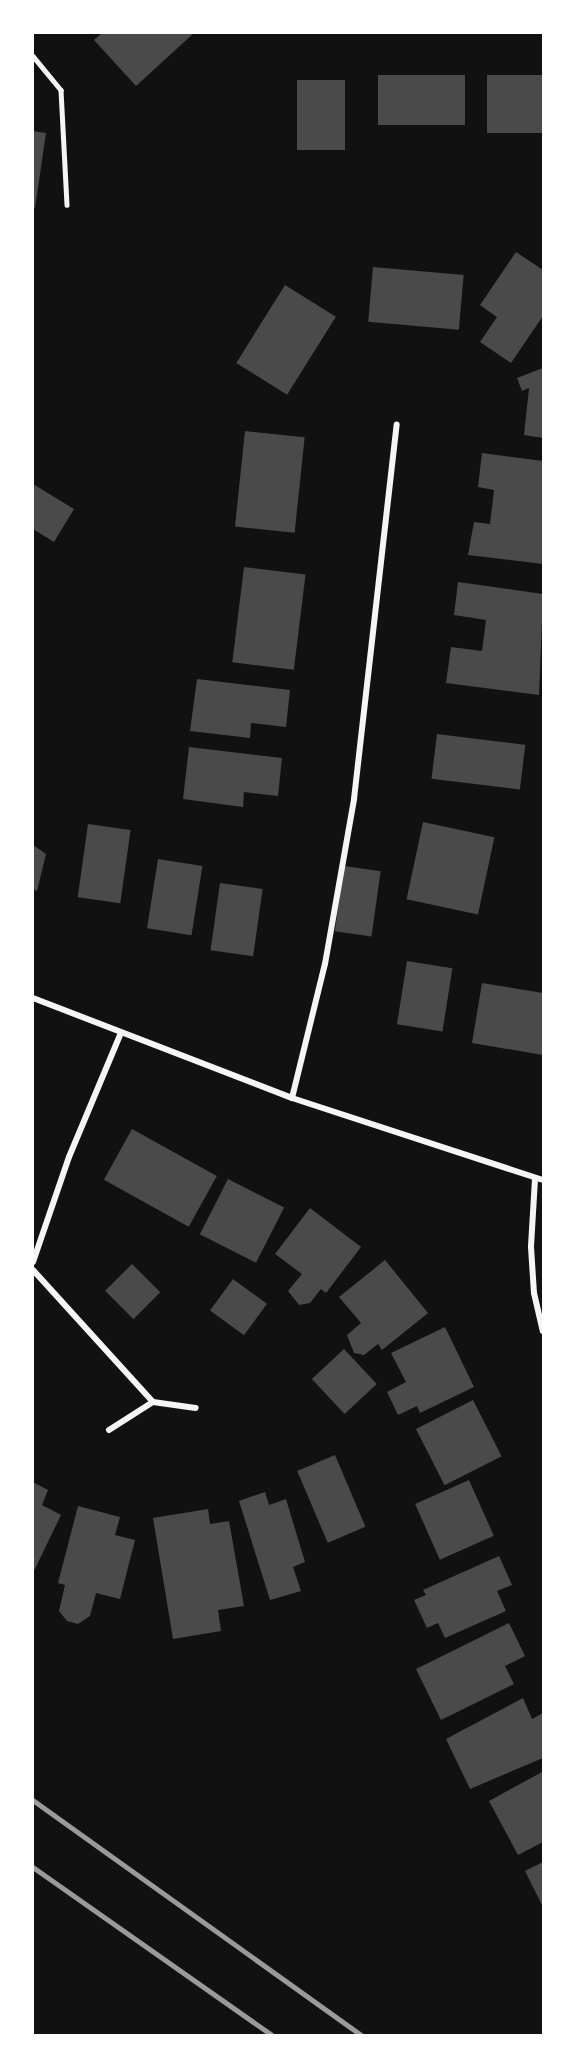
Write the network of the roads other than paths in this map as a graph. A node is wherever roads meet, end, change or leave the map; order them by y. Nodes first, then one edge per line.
1 (33, 56) edge
2 (67, 205) dead end
3 (397, 424) dead end
4 (33, 998) edge
5 (120, 1035) junction
6 (292, 1098) junction
7 (535, 1179) junction
8 (543, 1180) edge
9 (33, 1262) edge
10 (33, 1270) edge
11 (543, 1331) edge
12 (153, 1402) junction
13 (196, 1408) dead end
14 (109, 1430) dead end

1 - 2 lane
3 - 6 street
4 - 5 street
5 - 6 street
5 - 9 street
6 - 7 street
7 - 8 street
7 - 11 street
10 - 12 street
12 - 13 street
12 - 14 street

